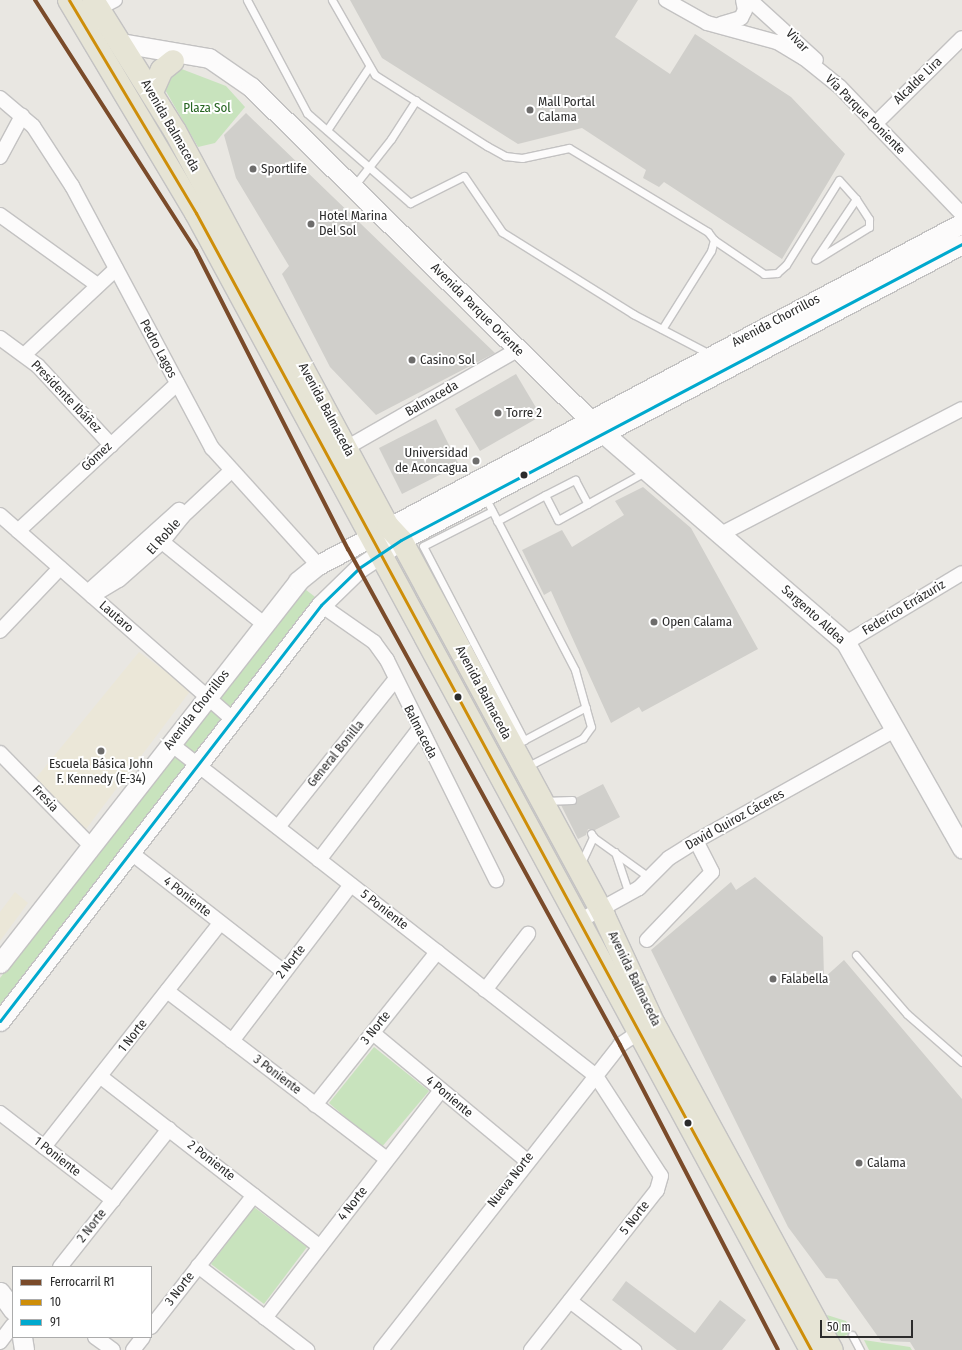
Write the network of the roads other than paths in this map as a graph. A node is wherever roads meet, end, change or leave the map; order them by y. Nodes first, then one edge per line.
1 (69, 0) edge
2 (247, 0) edge
3 (332, 0) edge
4 (666, 0) edge
5 (743, 0) edge
6 (750, 0) edge
7 (102, 3) edge
8 (680, 4) edge
9 (712, 24) junction
10 (962, 38) edge
11 (119, 52) junction
12 (173, 61) junction
13 (369, 67) junction
14 (840, 87) junction
15 (152, 92) junction
16 (0, 98) edge
17 (416, 100) junction
18 (22, 116) junction
19 (875, 124) junction
20 (327, 130) junction
21 (0, 157) edge
22 (370, 167) junction
23 (354, 186) junction
24 (856, 199) junction
25 (962, 214) edge
26 (0, 215) edge
27 (962, 223) edge
28 (714, 240) junction
29 (962, 244) edge
30 (116, 269) junction
31 (96, 284) junction
32 (800, 319) junction
33 (662, 329) junction
34 (0, 338) edge
35 (517, 350) junction
36 (24, 355) junction
37 (713, 355) junction
38 (177, 384) junction
39 (962, 409) edge
40 (596, 426) junction
41 (111, 445) junction
42 (346, 448) junction
43 (228, 469) junction
44 (647, 471) junction
45 (545, 495) junction
46 (488, 503) junction
47 (588, 504) junction
48 (0, 515) edge
49 (497, 522) junction
50 (18, 531) junction
51 (721, 534) junction
52 (158, 538) junction
53 (385, 539) junction
54 (318, 565) junction
55 (60, 568) junction
56 (962, 573) edge
57 (90, 594) junction
58 (321, 605) junction
59 (264, 624) junction
60 (0, 631) edge
61 (846, 643) junction
62 (395, 680) junction
63 (207, 698) junction
64 (586, 707) junction
65 (233, 720) junction
66 (418, 729) junction
67 (896, 729) junction
68 (171, 744) junction
69 (0, 753) edge
70 (199, 766) junction
71 (524, 768) junction
72 (572, 800) dead end
73 (542, 801) junction
74 (278, 827) junction
75 (696, 841) junction
76 (91, 846) junction
77 (962, 848) edge
78 (130, 852) junction
79 (615, 852) junction
80 (319, 860) junction
81 (578, 869) junction
82 (650, 878) junction
83 (496, 880) dead end
84 (351, 885) junction
85 (629, 894) junction
86 (600, 909) junction
87 (581, 920) junction
88 (220, 923) junction
89 (528, 934) dead end
90 (647, 940) dead end
91 (437, 952) junction
92 (856, 955) dead end
93 (0, 963) edge
94 (283, 971) junction
95 (485, 990) junction
96 (167, 991) junction
97 (0, 1021) edge
98 (646, 1028) junction
99 (373, 1033) junction
100 (232, 1041) junction
101 (962, 1062) edge
102 (596, 1076) junction
103 (100, 1077) junction
104 (440, 1090) junction
105 (315, 1105) junction
106 (0, 1113) edge
107 (169, 1128) junction
108 (44, 1147) junction
109 (387, 1159) junction
110 (526, 1160) junction
111 (254, 1195) junction
112 (113, 1200) junction
113 (320, 1247) junction
114 (61, 1266) edge
115 (198, 1266) junction
116 (0, 1292) edge
117 (570, 1301) junction
118 (12, 1309) edge
119 (265, 1318) junction
120 (152, 1326) edge
121 (12, 1327) edge
122 (852, 1335) dead end
123 (22, 1338) edge
124 (96, 1338) edge
125 (142, 1338) edge
126 (0, 1342) edge
127 (24, 1350) edge
128 (113, 1350) edge
129 (133, 1350) edge
130 (307, 1350) edge
131 (381, 1350) edge
132 (531, 1350) edge
133 (634, 1350) edge
134 (811, 1350) edge
135 (832, 1350) edge
136 (860, 1350) edge

1 - 11 main road
2 - 20 lane
3 - 13 lane
4 - 8 street, Vía Parque Poniente
5 - 9 street
6 - 14 street, Vivar
7 - 11 main road
8 - 9 street, Vía Parque Poniente
9 - 14 street, Vía Parque Poniente
10 - 19 street, Alcalde Lira
11 - 12 street, Avenida Parque Oriente
11 - 15 main road, Avenida Balmaceda
11 - 23 street, Avenida Parque Oriente
11 - 53 main road, Avenida Balmaceda
12 - 15 main road
12 - 23 street, Avenida Parque Oriente
13 - 17 lane
13 - 20 lane
14 - 19 street, Vía Parque Poniente
15 - 42 main road, Avenida Balmaceda
16 - 18 street, Pedro Lagos
17 - 22 lane
17 - 28 lane
18 - 21 street
18 - 30 street, Pedro Lagos
19 - 25 street, Vía Parque Poniente
20 - 22 lane
22 - 23 lane
22 - 33 lane
23 - 35 street, Avenida Parque Oriente
24 - 24 lane
24 - 28 lane
26 - 31 street
27 - 32 street, Avenida Chorrillos
28 - 33 lane
29 - 32 street, Avenida Chorrillos
30 - 31 street
30 - 38 street, Pedro Lagos
31 - 36 street
32 - 37 street, Avenida Chorrillos
32 - 40 street, Avenida Chorrillos
33 - 37 lane
34 - 36 street, Presidente Ibáñez
35 - 40 street, Avenida Parque Oriente
35 - 42 street, Balmaceda
36 - 41 street, Presidente Ibáñez
37 - 40 street, Avenida Chorrillos
38 - 41 street, Gómez
38 - 43 street, Pedro Lagos
39 - 51 street
40 - 44 street, Sargento Aldea
40 - 46 street, Avenida Chorrillos
40 - 53 street
41 - 50 street, Gómez
42 - 53 main road, Avenida Balmaceda
43 - 52 street, El Roble
43 - 54 street, Pedro Lagos
44 - 47 lane
44 - 51 street, Sargento Aldea
45 - 47 lane
45 - 47 lane
45 - 49 lane
46 - 49 lane
46 - 53 street, Avenida Chorrillos
46 - 64 lane
48 - 50 street, Lautaro
49 - 64 lane
50 - 55 street, Lautaro
51 - 61 street, Sargento Aldea
52 - 57 street, El Roble
52 - 59 street
53 - 54 street, Avenida Chorrillos
53 - 58 street, Avenida Chorrillos
53 - 71 main road, Avenida Balmaceda
53 - 87 main road, Avenida Balmaceda
54 - 59 street, Avenida Chorrillos
55 - 57 street, Lautaro
55 - 60 street
56 - 61 street, Federico Errázuriz
57 - 63 street, Lautaro
58 - 62 street, Balmaceda
58 - 65 street, Avenida Chorrillos
59 - 63 street, Avenida Chorrillos
61 - 67 street, Sargento Aldea
62 - 66 street, Balmaceda
62 - 74 street, General Bonilla
63 - 65 street, Lautaro
63 - 68 street, Avenida Chorrillos
64 - 71 lane
65 - 70 street, Avenida Chorrillos
66 - 80 street
66 - 83 street, Balmaceda
67 - 75 street, David Quiroz Cáceres
67 - 77 street, Sargento Aldea
68 - 70 street, 5 Poniente
68 - 76 street, Avenida Chorrillos
69 - 76 street, Fresia
70 - 74 street, 5 Poniente
70 - 78 street, Avenida Chorrillos
71 - 73 main road, Avenida Balmaceda
72 - 73 lane
73 - 81 main road, Avenida Balmaceda
74 - 80 street, 5 Poniente
75 - 82 street, David Quiroz Cáceres
75 - 90 street
76 - 93 street, Avenida Chorrillos
78 - 88 street, 4 Poniente
78 - 97 street, Avenida Chorrillos
79 - 81 lane
79 - 82 lane
79 - 85 lane
80 - 84 street, 5 Poniente
81 - 86 main road, Avenida Balmaceda
82 - 85 street, David Quiroz Cáceres
84 - 91 street, 5 Poniente
84 - 94 street, 2 Norte
85 - 86 street, David Quiroz Cáceres
86 - 87 street, David Quiroz Cáceres
86 - 98 main road, Avenida Balmaceda
87 - 98 main road, Avenida Balmaceda
88 - 94 street, 4 Poniente
88 - 96 street, 1 Norte
89 - 95 street
91 - 95 street, 5 Poniente
91 - 99 street, 3 Norte
92 - 101 lane
94 - 100 street, 2 Norte
95 - 102 street, 5 Poniente
96 - 100 street, 3 Poniente
96 - 103 street, 1 Norte
98 - 102 street, Nueva Norte
98 - 134 main road, Avenida Balmaceda
98 - 135 main road, Avenida Balmaceda
99 - 104 street, 4 Poniente
99 - 105 street, 3 Norte
100 - 105 street, 3 Poniente
102 - 110 street, Nueva Norte
102 - 117 street, 5 Norte
103 - 107 street, 2 Poniente
103 - 108 street, 1 Norte
104 - 109 street, 4 Norte
104 - 110 street, 4 Poniente
105 - 109 street, 3 Poniente
106 - 108 street, 1 Poniente
107 - 111 street, 2 Poniente
107 - 112 street, 2 Norte
108 - 112 street, 1 Poniente
109 - 113 street, 4 Norte
110 - 131 street, Nueva Norte
111 - 113 street, 2 Poniente
111 - 115 street, 3 Norte
112 - 114 street, 2 Norte
113 - 119 street, 4 Norte
115 - 119 street
115 - 120 street, 3 Norte
116 - 118 street
117 - 132 street, 5 Norte
117 - 133 street
119 - 130 street
121 - 126 street
122 - 136 lane
123 - 127 street
124 - 128 street
125 - 129 street

